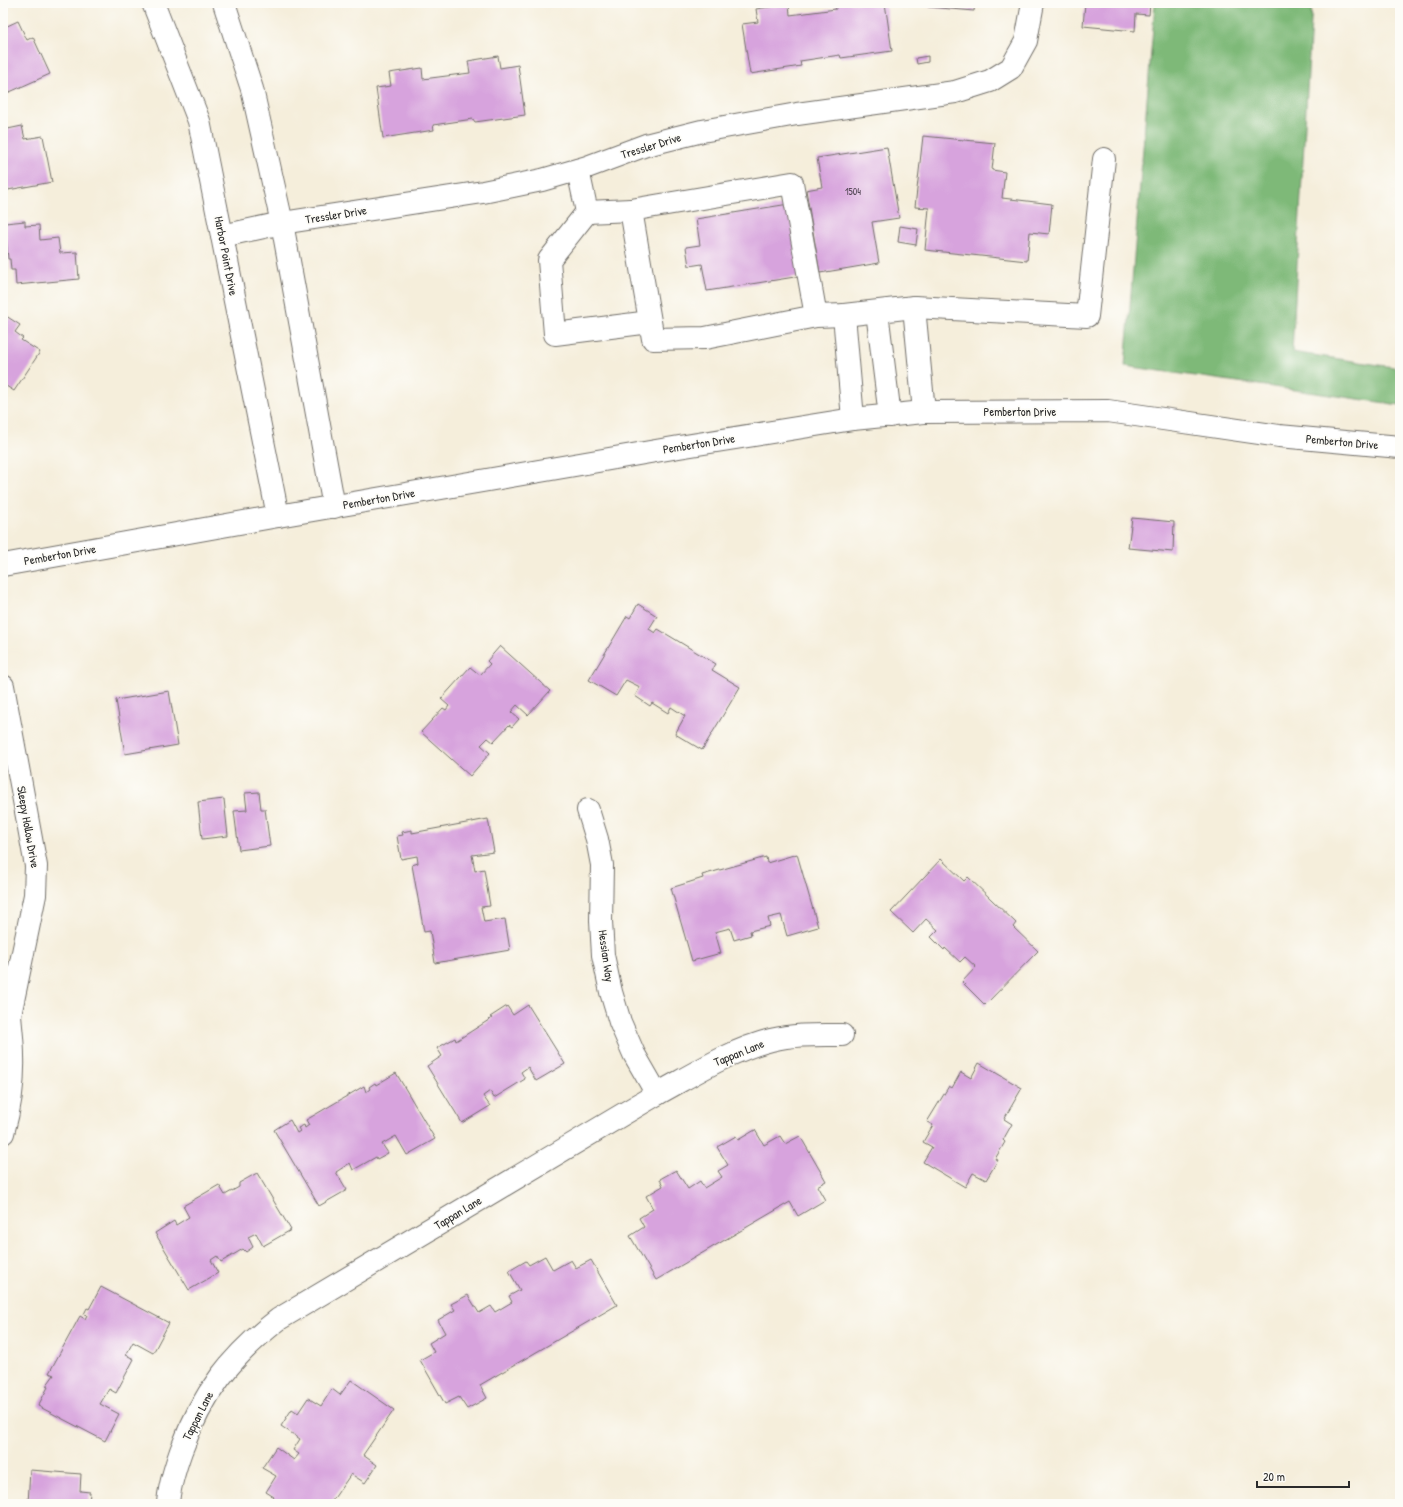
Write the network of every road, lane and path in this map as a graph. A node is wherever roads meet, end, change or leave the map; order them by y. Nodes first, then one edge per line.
1 (153, 3) edge
2 (224, 3) edge
3 (1033, 3) edge
4 (1104, 159) dead end
5 (578, 170) junction
6 (631, 210) junction
7 (587, 212) junction
8 (282, 223) junction
9 (222, 236) junction
10 (914, 307) junction
11 (877, 312) junction
12 (844, 315) junction
13 (816, 316) junction
14 (650, 322) junction
15 (924, 412) junction
16 (890, 416) junction
17 (853, 419) junction
18 (1400, 447) edge
19 (334, 507) junction
20 (278, 516) junction
21 (3, 565) edge
22 (3, 686) edge
23 (588, 810) dead end
24 (6, 1010) edge
25 (842, 1034) dead end
26 (657, 1094) junction
27 (3, 1133) edge
28 (168, 1504) edge

1 - 9 street, Harbor Point Drive
2 - 8 street
3 - 5 street, Tressler Drive
4 - 10 street
5 - 7 street
5 - 8 street, Tressler Drive
6 - 7 street
6 - 13 street
6 - 14 street
7 - 14 street
8 - 9 street, Tressler Drive
8 - 19 street
9 - 20 street, Harbor Point Drive
10 - 11 street
10 - 15 street
11 - 12 street
11 - 16 street
12 - 13 street
12 - 17 street
13 - 14 street
15 - 16 street, Pemberton Drive
15 - 18 street, Pemberton Drive
16 - 17 street, Pemberton Drive
17 - 19 street, Pemberton Drive
19 - 20 street, Pemberton Drive
20 - 21 street, Pemberton Drive
22 - 24 street, Sleepy Hollow Drive
23 - 26 street, Hessian Way
24 - 27 street, Sleepy Hollow Drive
25 - 26 street, Tappan Lane
26 - 28 street, Tappan Lane

